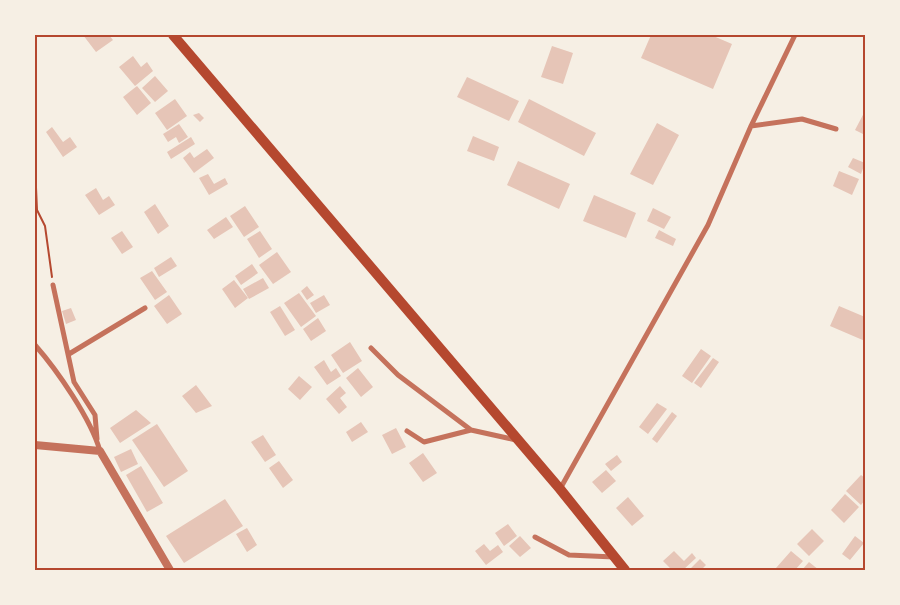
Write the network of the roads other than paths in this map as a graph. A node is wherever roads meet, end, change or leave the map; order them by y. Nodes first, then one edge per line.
1 (173, 35) edge
2 (795, 35) edge
3 (751, 126) junction
4 (836, 129) dead end
5 (53, 285) road end
6 (144, 308) dead end
7 (35, 345) edge
8 (370, 348) dead end
9 (69, 354) junction
10 (471, 430) junction
11 (407, 431) dead end
12 (97, 440) junction
13 (519, 441) junction
14 (35, 445) edge
15 (100, 451) junction
16 (560, 489) junction
17 (535, 537) dead end
18 (615, 558) junction
19 (170, 570) edge
20 (625, 570) edge

1 - 13 main road
2 - 3 street
3 - 4 street
3 - 16 street
5 - 9 street
6 - 9 street
7 - 12 street
8 - 10 street
9 - 12 street
10 - 11 street
10 - 13 street
12 - 15 street
13 - 16 main road
14 - 15 street
15 - 19 street
16 - 18 main road
17 - 18 street
18 - 20 main road

